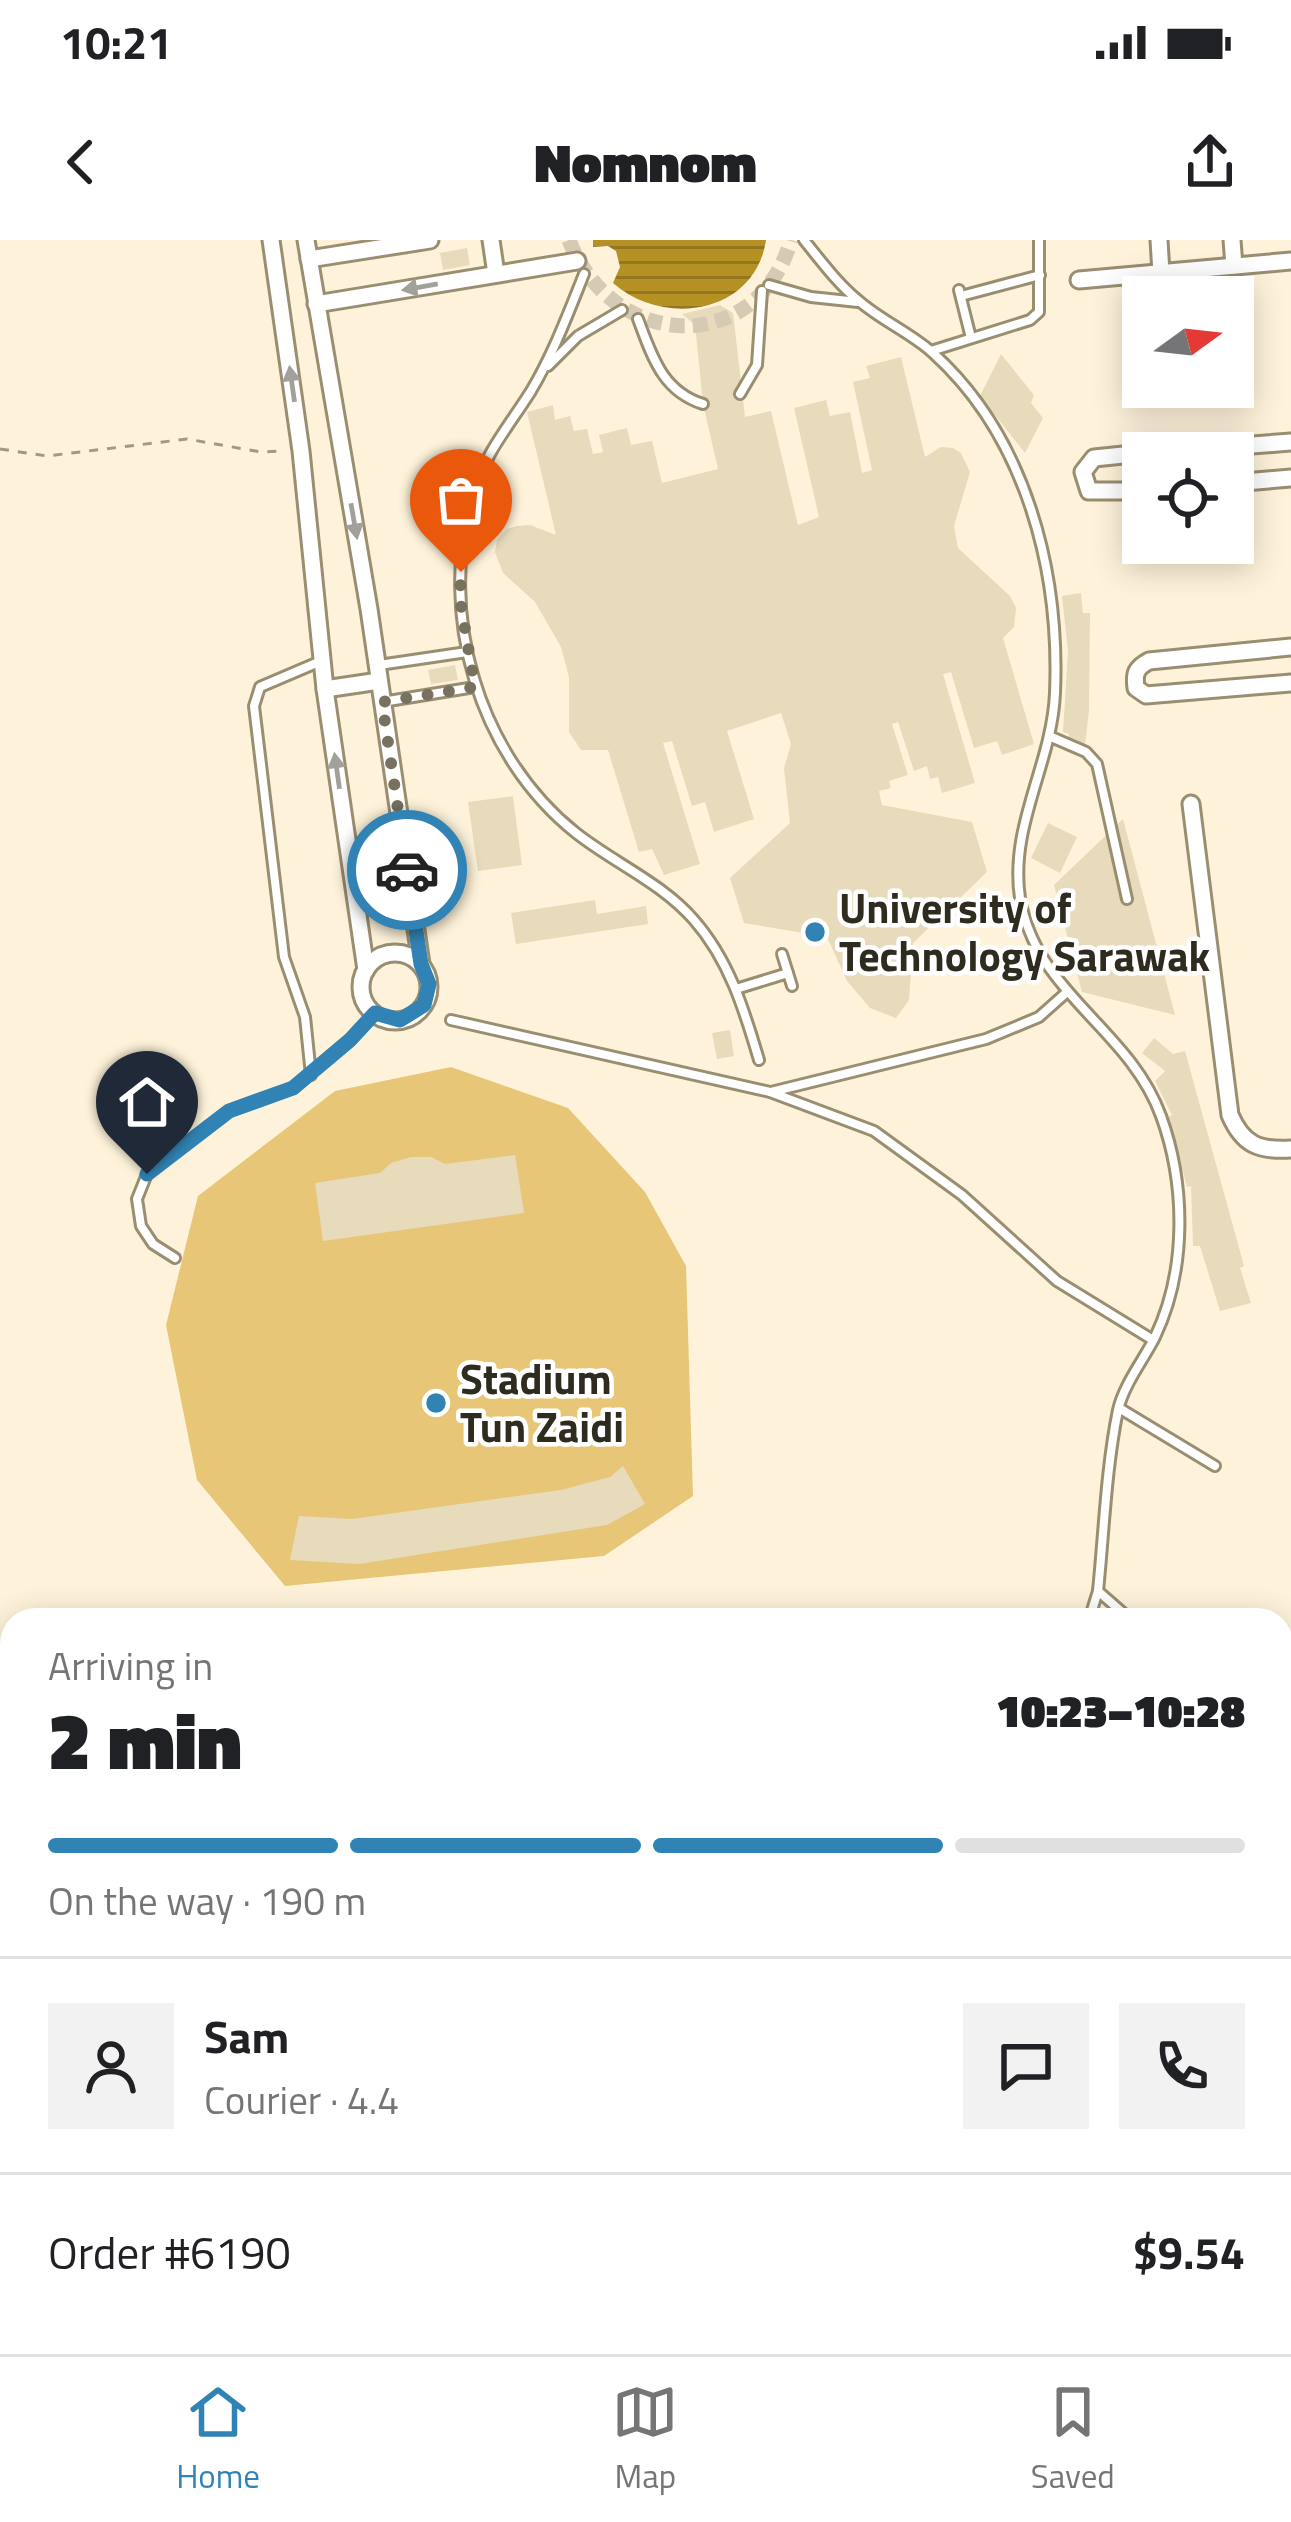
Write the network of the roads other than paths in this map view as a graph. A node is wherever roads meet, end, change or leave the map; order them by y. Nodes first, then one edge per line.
1 (272, 240) edge
2 (306, 240) edge
3 (430, 240) edge
4 (491, 240) edge
5 (805, 240) edge
6 (1039, 240) edge
7 (1159, 240) edge
8 (1232, 240) edge
9 (309, 260) junction
10 (1291, 261) edge
11 (1234, 266) junction
12 (580, 268) joint
13 (1161, 273) junction
14 (496, 274) junction
15 (1040, 275) junction
16 (1079, 280) dead end
17 (860, 302) junction
18 (316, 304) junction
19 (622, 310) dead end
20 (638, 319) dead end
21 (970, 338) junction
22 (931, 351) junction
23 (540, 374) junction
24 (740, 394) dead end
25 (703, 404) dead end
26 (1291, 442) edge
27 (1254, 445) edge
28 (1122, 455) edge
29 (1291, 478) edge
30 (1254, 481) edge
31 (1122, 492) edge
32 (1291, 647) edge
33 (466, 652) junction
34 (323, 661) junction
35 (378, 673) junction
36 (1291, 683) edge
37 (475, 687) junction
38 (325, 689) junction
39 (382, 702) junction
40 (1049, 736) junction
41 (1191, 804) dead end
42 (1127, 899) dead end
43 (782, 954) dead end
44 (421, 964) junction
45 (366, 970) junction
46 (788, 973) junction
47 (792, 986) dead end
48 (736, 989) junction
49 (1067, 992) junction
50 (375, 1013) junction
51 (451, 1020) dead end
52 (759, 1060) dead end
53 (310, 1075) junction
54 (770, 1092) junction
55 (1291, 1149) edge
56 (175, 1258) dead end
57 (1154, 1340) junction
58 (1118, 1408) junction
59 (1215, 1466) dead end
60 (1098, 1591) junction
61 (1093, 1608) edge
62 (1117, 1608) edge

34 -> 1 street
2 - 9 street
3 - 9 street
4 - 14 street
5 - 17 lane
6 - 15 lane
7 - 13 street
8 - 11 street
9 - 18 street
10 - 11 street
11 - 13 street
12 - 14 street
12 - 23 lane
13 - 16 street
14 -> 18 street
15 - 21 lane
15 - 21 lane
17 - 22 lane
17 - 24 lane
18 -> 35 street
19 - 23 lane
20 - 25 lane
21 - 22 lane
22 - 40 lane
23 - 33 lane
26 - 27 street
28 - 31 street
29 - 30 street
32 - 36 street
33 - 35 lane
33 - 37 lane
34 - 38 street
34 - 53 lane
35 - 38 street
35 - 39 street
37 - 39 lane
37 - 48 lane
45 -> 38 street
39 - 44 street
40 - 42 lane
40 - 49 lane
41 - 55 street
43 - 46 lane
44 - 45 street
44 - 50 street
45 - 50 street
46 - 47 lane
46 - 48 lane
48 - 52 lane
49 - 54 lane
49 - 57 lane
50 - 53 lane
51 - 54 lane
53 - 56 lane
54 - 57 lane
57 - 58 lane
58 - 59 lane
58 - 60 lane
60 - 61 lane
60 - 62 lane

